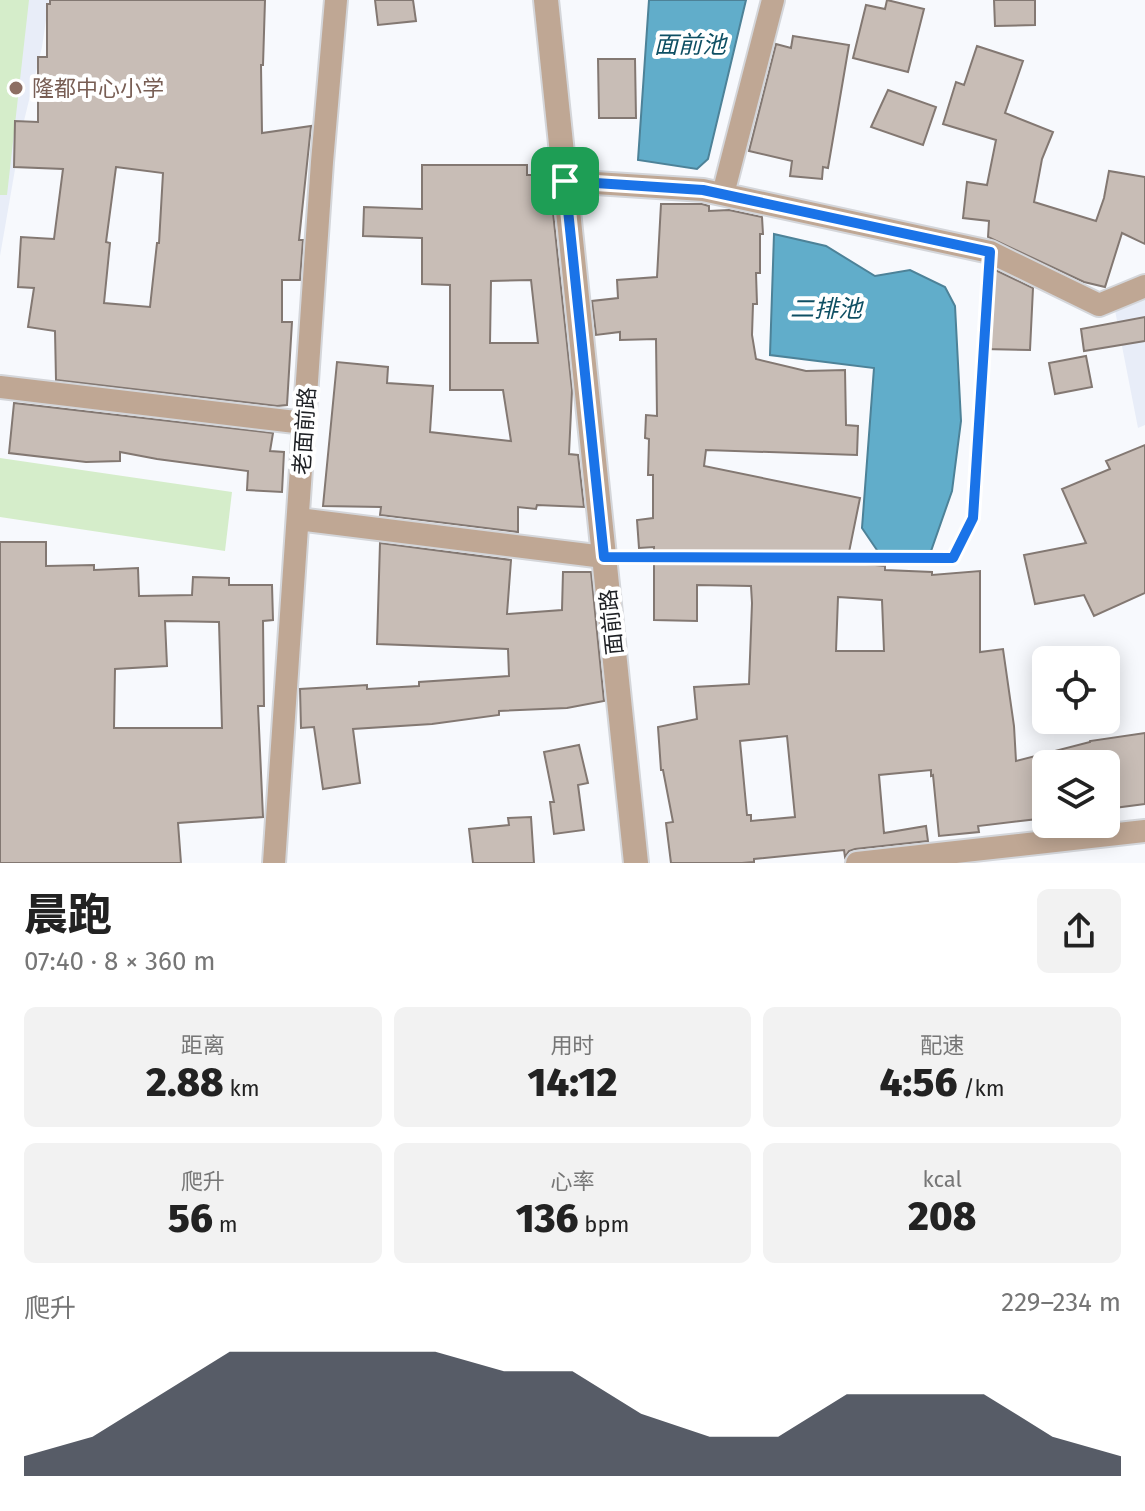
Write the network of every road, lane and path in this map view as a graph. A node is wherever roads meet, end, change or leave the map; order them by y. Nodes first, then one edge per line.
1 (336, 0) edge
2 (546, 0) edge
3 (773, 0) edge
4 (565, 181) junction
5 (723, 194) junction
6 (990, 252) junction
7 (1145, 286) edge
8 (0, 387) edge
9 (304, 423) junction
10 (298, 519) junction
11 (604, 557) junction
12 (1145, 831) edge
13 (274, 863) edge
14 (636, 863) edge
15 (857, 863) edge

1 - 9 street, 老面前路
2 - 4 street, 面前路
3 - 5 street
4 - 5 street
4 - 11 street, 面前路
5 - 6 street
6 - 7 street
6 - 11 path
8 - 9 street
9 - 10 street, 老面前路
10 - 11 street
10 - 13 street, 老面前路
11 - 14 street, 面前路
12 - 15 street

